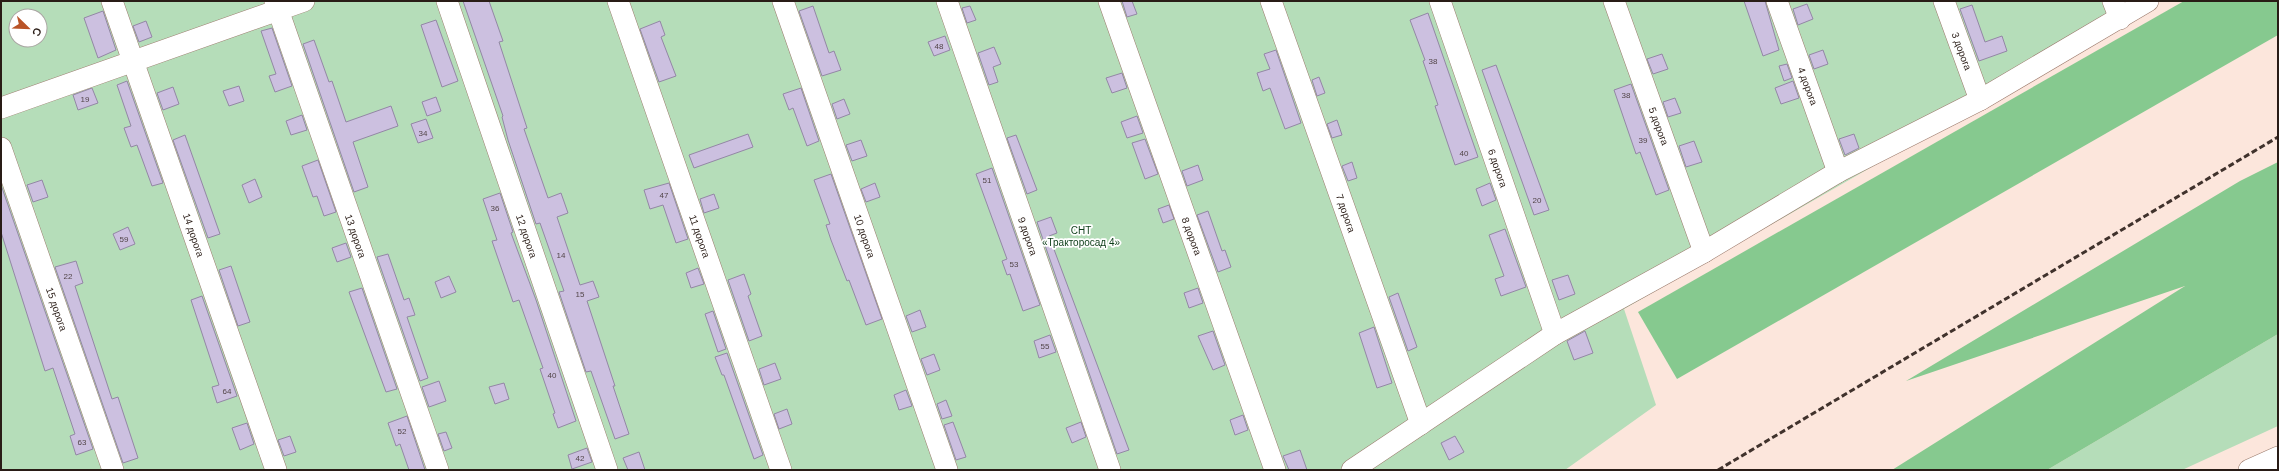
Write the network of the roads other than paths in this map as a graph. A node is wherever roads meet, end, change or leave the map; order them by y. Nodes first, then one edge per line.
1 (112, 1) edge
2 (304, 1) edge
3 (447, 1) edge
4 (618, 1) edge
5 (783, 1) edge
6 (947, 1) edge
7 (1109, 1) edge
8 (1271, 1) edge
9 (1440, 1) edge
10 (1614, 1) edge
11 (1777, 1) edge
12 (1944, 1) edge
13 (2148, 1) edge
14 (276, 6) edge
15 (2116, 10) edge
16 (133, 62) junction
17 (1980, 100) junction
18 (1, 108) edge
19 (1, 148) edge
20 (1838, 172) junction
21 (1704, 252) junction
22 (1555, 334) junction
23 (1421, 424) junction
24 (2278, 458) edge
25 (113, 470) edge
26 (276, 470) edge
27 (438, 470) edge
28 (607, 470) edge
29 (781, 470) edge
30 (946, 470) edge
31 (1110, 470) edge
32 (1275, 470) edge
33 (1352, 470) edge
34 (2249, 470) edge

1 - 16 street, 14 дорога
2 - 14 street
3 - 28 street, 12 дорога
4 - 29 street, 11 дорога
5 - 30 street, 10 дорога
6 - 31 street, 9 дорога
7 - 32 street, 8 дорога
8 - 23 street, 7 дорога
9 - 22 street, 6 дорога
10 - 21 street, 5 дорога
11 - 20 street, 4 дорога
12 - 17 street, 3 дорога
13 - 15 street
14 - 16 street
14 - 27 street, 13 дорога
15 - 17 street
16 - 18 street
16 - 26 street, 14 дорога
17 - 20 street
19 - 25 street, 15 дорога
20 - 21 street
21 - 22 street
22 - 23 street
23 - 33 street
24 - 34 street

